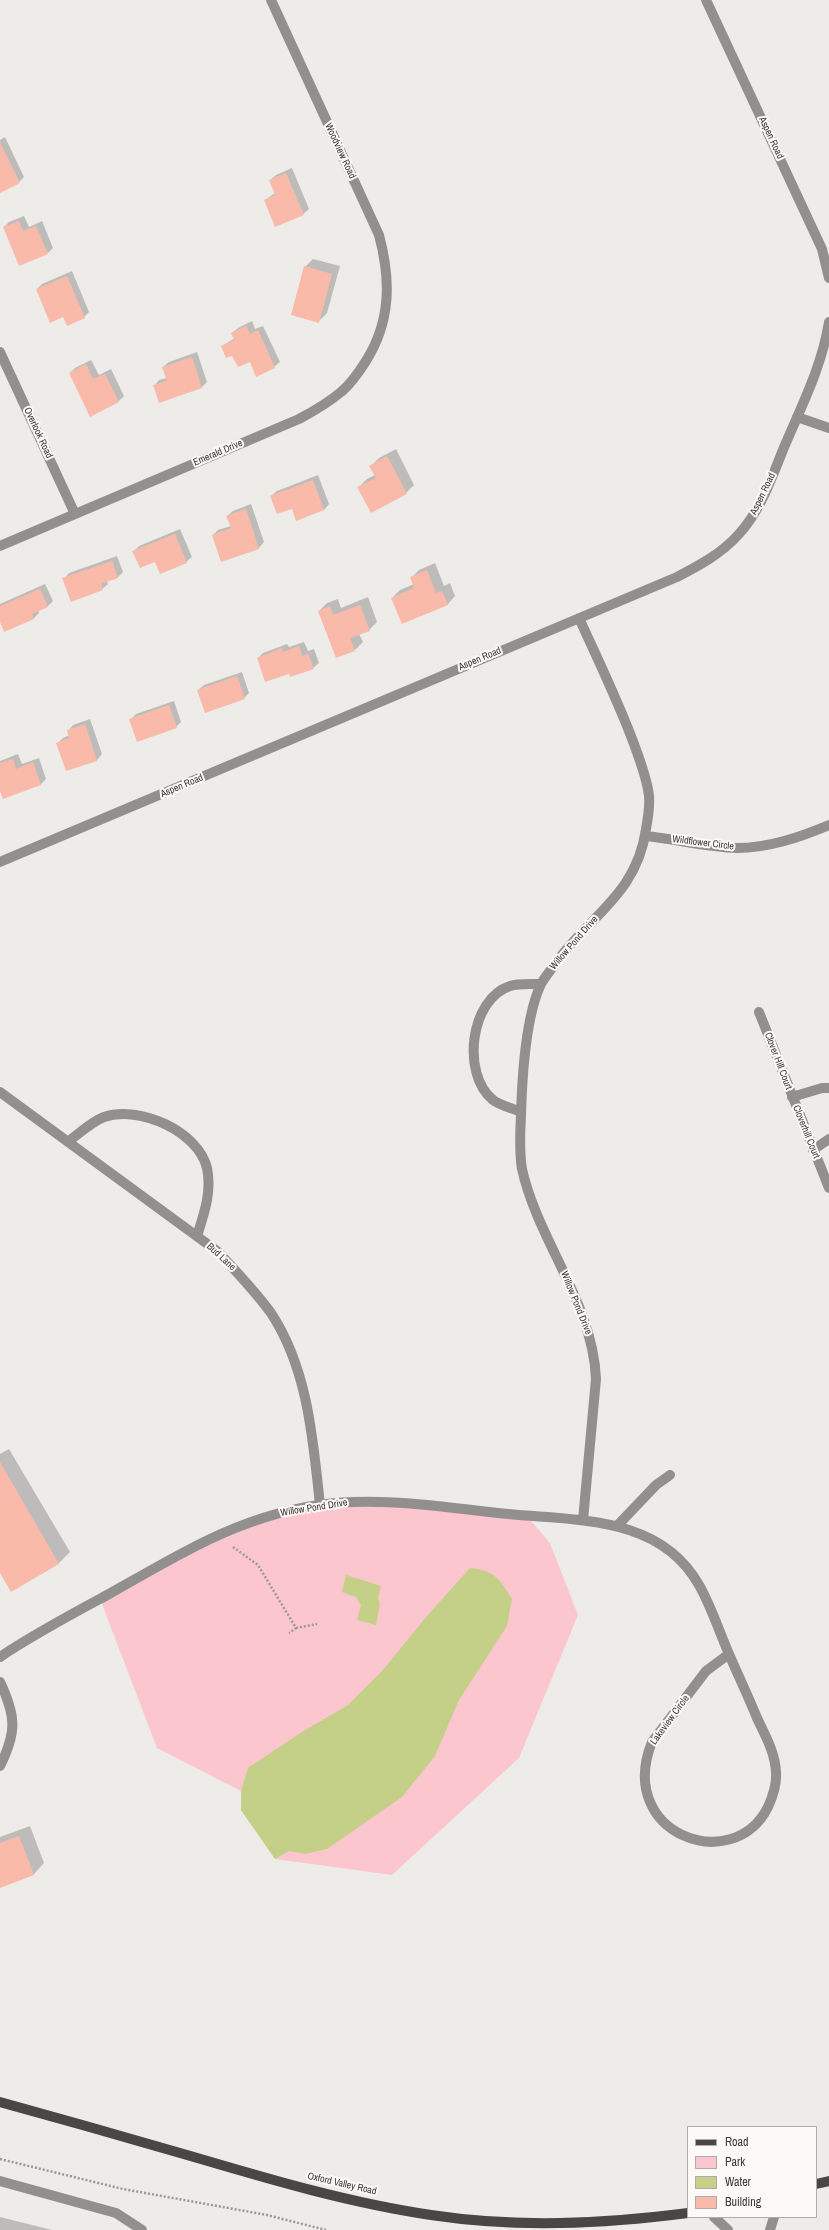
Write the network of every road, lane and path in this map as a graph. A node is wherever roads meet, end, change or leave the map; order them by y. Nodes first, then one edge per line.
1 (271, 0) edge
2 (706, 0) edge
3 (829, 278) edge
4 (387, 307) joint
5 (829, 322) edge
6 (0, 352) edge
7 (797, 417) junction
8 (829, 428) edge
9 (75, 514) junction
10 (0, 546) edge
11 (579, 618) junction
12 (829, 825) edge
13 (645, 836) junction
14 (0, 862) edge
15 (541, 984) junction
16 (759, 1012) dead end
17 (829, 1088) edge
18 (0, 1092) edge
19 (792, 1097) junction
20 (521, 1112) junction
21 (829, 1139) edge
22 (69, 1142) junction
23 (813, 1150) junction
24 (829, 1188) edge
25 (196, 1236) junction
26 (670, 1475) dead end
27 (320, 1505) junction
28 (583, 1520) junction
29 (617, 1526) junction
30 (233, 1547) dead end
31 (317, 1624) dead end
32 (296, 1628) junction
33 (289, 1633) dead end
34 (729, 1654) junction
35 (0, 1658) edge
36 (0, 1682) edge
37 (0, 1766) edge
38 (0, 2102) edge
39 (0, 2159) edge
40 (0, 2181) edge
41 (829, 2181) edge
42 (817, 2184) edge
43 (687, 2213) edge
44 (715, 2218) edge
45 (774, 2218) edge
46 (535, 2227) edge
47 (142, 2230) edge
48 (326, 2230) edge
49 (728, 2230) edge
50 (770, 2230) edge

1 - 4 street, Woodview Road
2 - 3 street, Aspen Road
4 - 9 street, Emerald Drive
5 - 7 street, Aspen Road
6 - 9 street, Overlook Road
7 - 8 street
7 - 11 street, Aspen Road
9 - 10 street, Emerald Drive
11 - 13 street, Willow Pond Drive
11 - 14 street, Aspen Road
12 - 13 street, Wildflower Circle
13 - 15 street, Willow Pond Drive
15 - 20 street, Willow Pond Drive
15 - 20 street
16 - 19 street, Clover Hill Court
17 - 19 street, Clover Hill Court
18 - 22 street, Bud Lane
19 - 23 street, Cloverhill Court
20 - 28 street, Willow Pond Drive
21 - 23 street
22 - 25 street, Bud Lane
22 - 25 street
23 - 24 street, Cloverhill Court
25 - 27 street, Bud Lane
26 - 29 street
27 - 28 street, Willow Pond Drive
27 - 35 street, Willow Pond Drive
28 - 29 street, Lakeview Circle
29 - 34 street, Lakeview Circle
30 - 32 path
31 - 32 path
32 - 33 path
34 - 34 street, Lakeview Circle
36 - 37 street
38 - 46 main road, Oxford Valley Road
39 - 48 path
40 - 47 street
41 - 42 main road
43 - 46 main road, Oxford Valley Road
44 - 49 street
45 - 50 street

